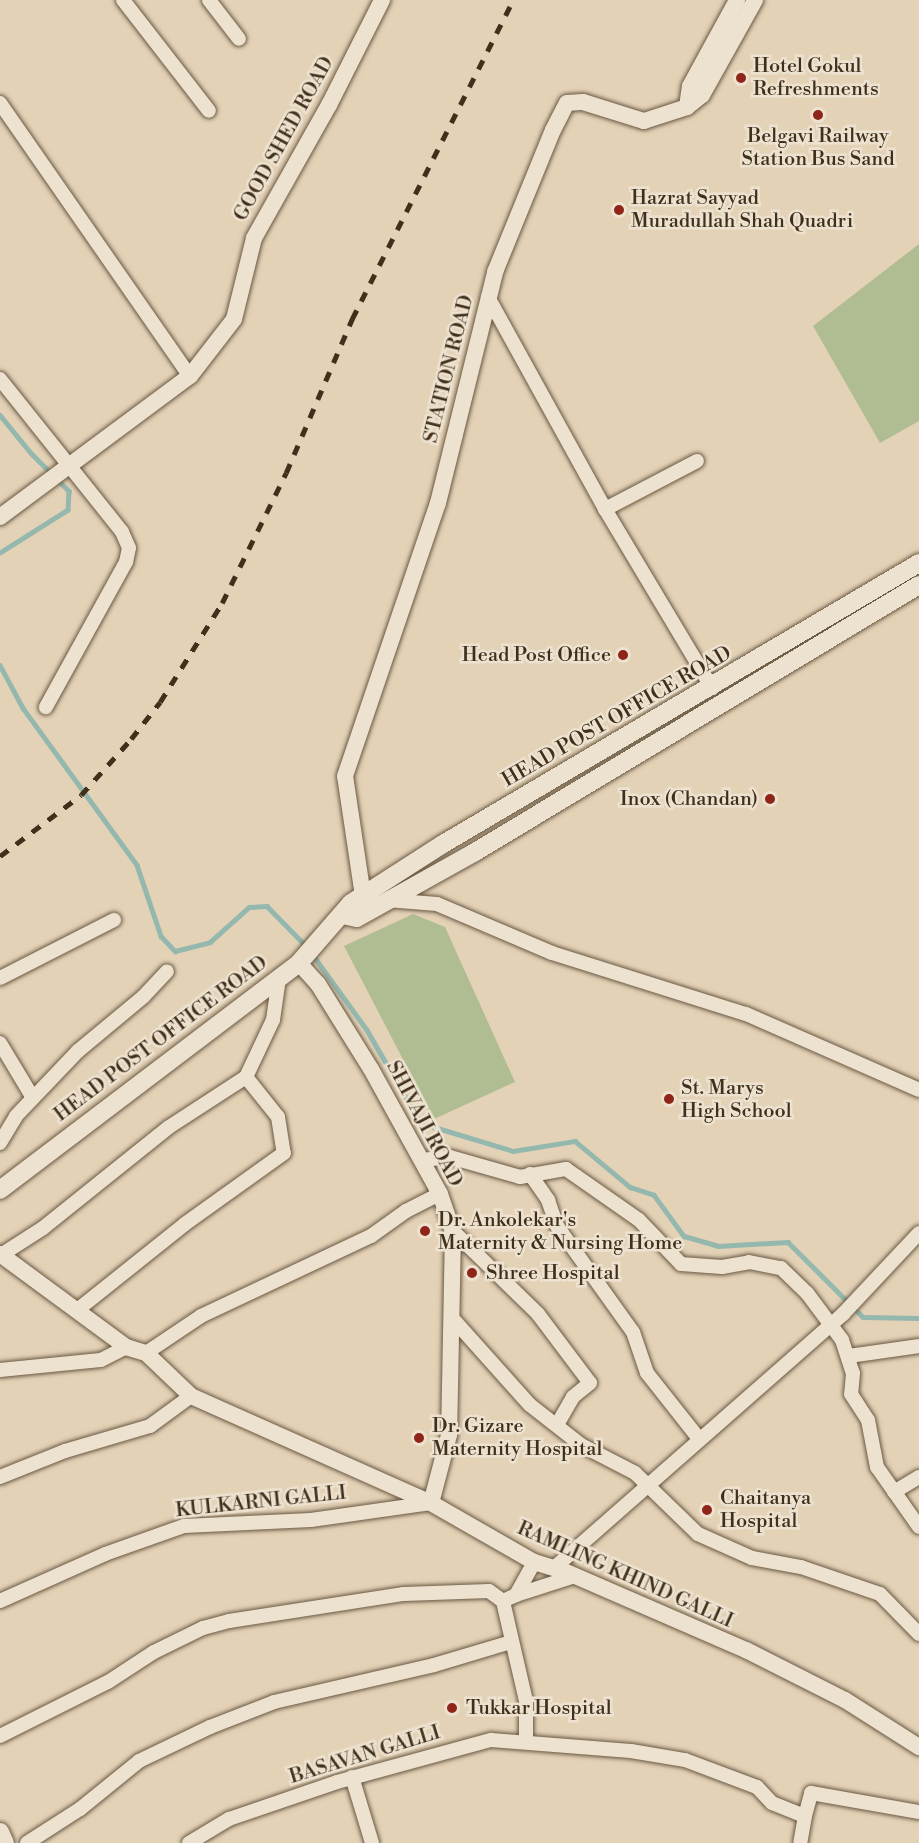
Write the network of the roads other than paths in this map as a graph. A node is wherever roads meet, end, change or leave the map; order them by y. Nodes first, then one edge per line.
1 (123, 0) edge
2 (209, 0) edge
3 (381, 0) edge
4 (737, 0) edge
5 (755, 0) edge
6 (239, 39) dead end
7 (0, 103) edge
8 (687, 107) junction
9 (209, 111) dead end
10 (488, 297) junction
11 (190, 376) junction
12 (0, 379) edge
13 (697, 461) dead end
14 (60, 475) junction
15 (605, 510) junction
16 (0, 517) edge
17 (919, 563) edge
18 (919, 585) edge
19 (712, 688) junction
20 (46, 707) dead end
21 (363, 896) junction
22 (389, 900) junction
23 (342, 915) junction
24 (114, 920) dead end
25 (302, 958) junction
26 (166, 971) dead end
27 (0, 978) edge
28 (279, 978) junction
29 (0, 1042) edge
30 (246, 1077) junction
31 (916, 1087) edge
32 (33, 1098) junction
33 (0, 1143) edge
34 (422, 1160) junction
35 (530, 1174) junction
36 (0, 1190) edge
37 (441, 1194) junction
38 (453, 1231) junction
39 (919, 1233) edge
40 (1, 1254) edge
41 (76, 1311) junction
42 (453, 1319) junction
43 (829, 1326) junction
44 (919, 1346) edge
45 (126, 1347) junction
46 (146, 1353) junction
47 (849, 1356) junction
48 (0, 1370) edge
49 (191, 1396) junction
50 (557, 1425) junction
51 (700, 1440) junction
52 (0, 1477) edge
53 (919, 1477) edge
54 (649, 1486) junction
55 (894, 1492) junction
56 (431, 1503) junction
57 (919, 1527) edge
58 (534, 1562) junction
59 (554, 1568) junction
60 (575, 1576) junction
61 (509, 1598) junction
62 (0, 1601) edge
63 (919, 1634) edge
64 (511, 1642) junction
65 (0, 1737) edge
66 (526, 1742) junction
67 (919, 1747) edge
68 (352, 1777) junction
69 (919, 1812) edge
70 (805, 1816) junction
71 (0, 1832) edge
72 (5, 1843) edge
73 (27, 1843) edge
74 (189, 1843) edge
75 (372, 1843) edge
76 (800, 1843) edge

1 - 9 street
2 - 6 street
3 - 11 street, GOOD SHED ROAD
4 - 8 street
5 - 8 street, STATION ROAD
7 - 11 street
8 - 10 street, STATION ROAD
10 - 15 street
10 - 21 street, STATION ROAD
11 - 14 street, GOOD SHED ROAD
12 - 14 street
13 - 15 street
14 - 16 street, GOOD SHED ROAD
14 - 20 street
15 - 19 street
17 - 19 main road, HEAD POST OFFICE ROAD
18 - 22 main road, HEAD POST OFFICE ROAD
19 - 21 main road, HEAD POST OFFICE ROAD
21 - 22 street
21 - 23 main road, HEAD POST OFFICE ROAD
22 - 23 main road, HEAD POST OFFICE ROAD
22 - 31 street
23 - 25 main road, HEAD POST OFFICE ROAD
24 - 27 street
25 - 28 main road, HEAD POST OFFICE ROAD
25 - 34 street, SHIVAJI ROAD
26 - 32 street
28 - 30 street
28 - 36 main road, HEAD POST OFFICE ROAD
29 - 32 street
30 - 40 street
30 - 41 street
32 - 33 street
34 - 35 street
34 - 37 street, SHIVAJI ROAD
35 - 43 street
35 - 51 street
37 - 38 street, SHIVAJI ROAD
37 - 46 street
38 - 42 street, SHIVAJI ROAD
38 - 50 street
39 - 43 street
40 - 41 street
41 - 45 street
42 - 50 street
42 - 56 street, SHIVAJI ROAD
43 - 47 street
43 - 51 street
44 - 47 street
45 - 46 street
45 - 48 street
46 - 49 street, RAMLING KHIND GALLI
47 - 55 street
49 - 52 street
49 - 56 street, RAMLING KHIND GALLI
50 - 54 street
51 - 54 street
53 - 55 street
54 - 59 street
54 - 63 street
55 - 57 street
56 - 58 street, RAMLING KHIND GALLI
56 - 62 street, KULKARNI GALLI
58 - 59 street, RAMLING KHIND GALLI
58 - 61 street
59 - 60 street, RAMLING KHIND GALLI
60 - 61 street
60 - 67 street, RAMLING KHIND GALLI
61 - 64 street
61 - 65 street
64 - 66 street
64 - 73 street
66 - 68 street, BASAVAN GALLI
66 - 70 street, BASAVAN GALLI
68 - 74 street, BASAVAN GALLI
68 - 75 street
69 - 70 street
70 - 76 street
71 - 72 main road

